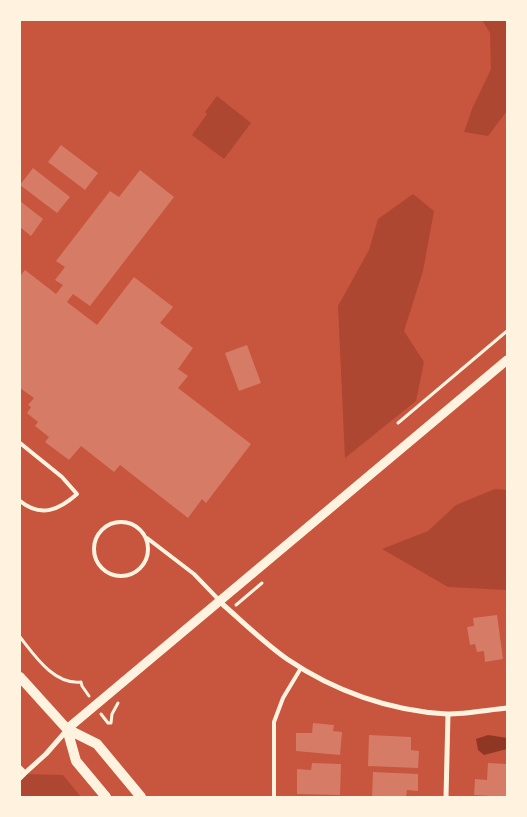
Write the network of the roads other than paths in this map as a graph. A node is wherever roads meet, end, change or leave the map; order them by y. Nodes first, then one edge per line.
1 (507, 360) edge
2 (20, 443) edge
3 (20, 501) edge
4 (147, 538) junction
5 (220, 602) junction
6 (301, 668) junction
7 (20, 677) edge
8 (507, 708) edge
9 (448, 714) junction
10 (67, 729) junction
11 (20, 768) edge
12 (25, 772) junction
13 (20, 778) edge
14 (106, 797) edge
15 (141, 797) edge
16 (274, 797) edge
17 (446, 797) edge

1 - 5 street
2 - 3 lane
4 - 4 lane
4 - 5 lane
5 - 6 street
5 - 10 street
6 - 9 street
6 - 16 lane
7 - 10 main road
8 - 9 street
9 - 17 street
10 - 12 street
10 - 14 main road
10 - 15 main road
11 - 12 street
12 - 13 street

